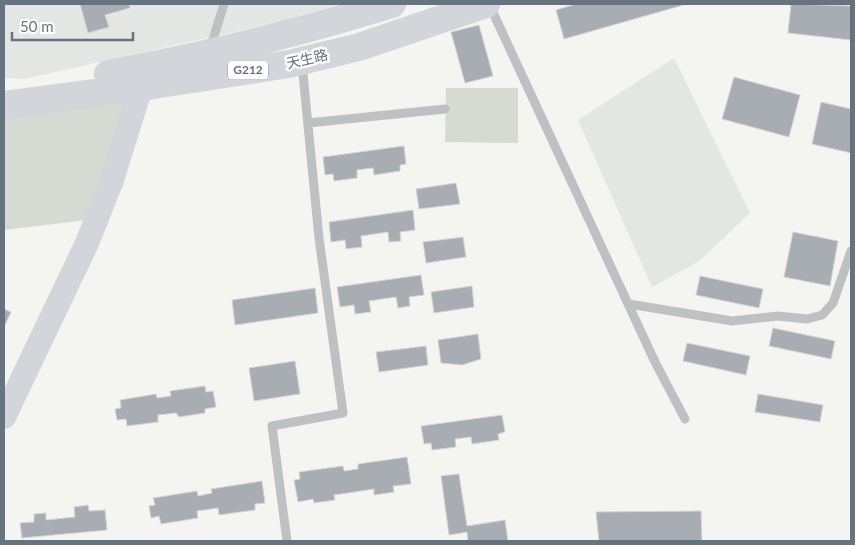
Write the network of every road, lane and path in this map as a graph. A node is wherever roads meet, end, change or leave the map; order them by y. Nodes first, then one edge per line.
1 (224, 4) edge
2 (392, 4) edge
3 (487, 4) edge
4 (208, 54) junction
5 (302, 61) junction
6 (142, 87) junction
7 (4, 88) edge
8 (4, 105) edge
9 (445, 109) dead end
10 (308, 123) junction
11 (851, 251) edge
12 (629, 304) junction
13 (4, 417) edge
14 (685, 419) dead end
15 (287, 541) edge

1 - 4 lane
2 - 4 highway, 天生路 / G212
3 - 5 highway, 天生路 / G212
3 - 12 lane
4 - 7 highway, 天生路 / G212
5 - 6 highway, 天生路 / G212
5 - 10 lane
6 - 8 highway, 天生路 / G212
6 - 13 street
9 - 10 lane
10 - 15 lane
11 - 12 lane
12 - 14 lane

